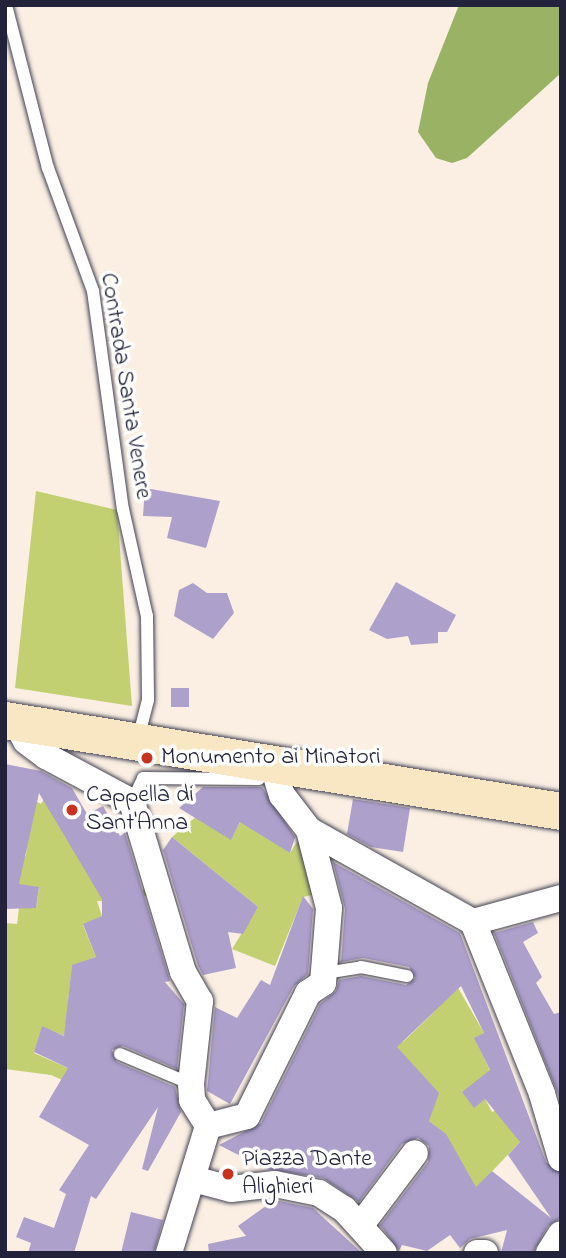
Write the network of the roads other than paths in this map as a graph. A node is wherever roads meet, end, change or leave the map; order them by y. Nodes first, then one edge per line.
1 (6, 5) edge
2 (9, 720) edge
3 (138, 740) junction
4 (275, 772) junction
5 (132, 802) junction
6 (561, 811) edge
7 (309, 830) junction
8 (561, 898) edge
9 (473, 922) junction
10 (407, 976) dead end
11 (324, 978) junction
12 (120, 1054) dead end
13 (191, 1092) junction
14 (208, 1126) junction
15 (415, 1153) dead end
16 (561, 1158) edge
17 (197, 1180) junction
18 (360, 1226) junction
19 (561, 1234) edge
20 (169, 1253) edge
21 (384, 1253) edge
22 (477, 1253) edge
23 (485, 1253) edge
24 (549, 1253) edge

1 - 3 lane, Contrada Santa Venere
2 - 3 street
2 - 5 street
3 - 4 street
4 - 5 lane
4 - 6 street
4 - 7 street
5 - 13 street
7 - 9 street
7 - 11 street
8 - 9 street
9 - 16 street
10 - 11 lane
11 - 14 street
12 - 13 lane
13 - 14 street
14 - 17 street
15 - 18 street
17 - 18 street
17 - 20 street
18 - 21 street
19 - 24 street
22 - 23 street

